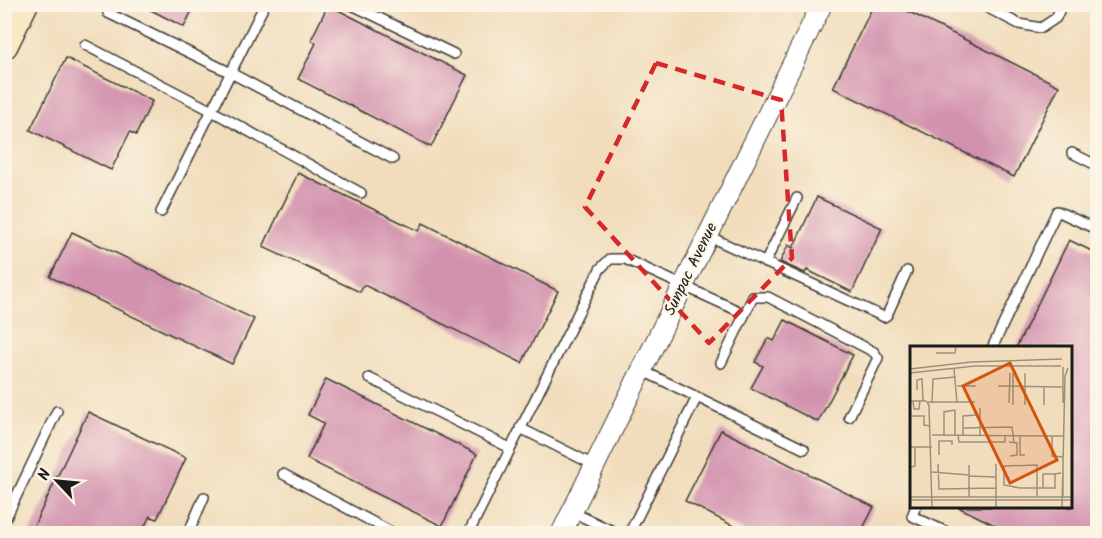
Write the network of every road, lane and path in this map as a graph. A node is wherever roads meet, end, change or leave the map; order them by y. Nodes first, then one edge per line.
1 (24, 4) edge
2 (265, 4) edge
3 (350, 4) edge
4 (822, 4) edge
5 (980, 4) edge
6 (1062, 4) edge
7 (108, 13) dead end
8 (4, 45) edge
9 (85, 45) dead end
10 (454, 54) dead end
11 (231, 73) junction
12 (212, 111) junction
13 (1072, 153) dead end
14 (393, 159) dead end
15 (1098, 166) edge
16 (361, 193) dead end
17 (797, 198) dead end
18 (161, 212) dead end
19 (1098, 230) edge
20 (708, 236) junction
21 (765, 263) junction
22 (907, 271) dead end
23 (683, 285) junction
24 (745, 314) junction
25 (993, 346) edge
26 (721, 363) dead end
27 (641, 370) junction
28 (369, 378) dead end
29 (698, 397) junction
30 (57, 411) dead end
31 (849, 417) dead end
32 (520, 428) junction
33 (510, 448) junction
34 (804, 449) dead end
35 (594, 465) junction
36 (283, 474) dead end
37 (204, 498) dead end
38 (916, 508) edge
39 (571, 512) junction
40 (4, 522) edge
41 (188, 534) edge
42 (396, 534) edge
43 (468, 534) edge
44 (561, 534) edge
45 (618, 534) edge
46 (629, 534) edge
47 (951, 534) edge

1 - 8 main road
2 - 11 lane
3 - 10 lane
4 - 20 street, Sunpac Avenue
5 - 6 lane
7 - 11 lane
9 - 12 lane
11 - 12 lane
11 - 14 lane
12 - 16 lane
12 - 18 lane
13 - 15 lane
17 - 21 lane
19 - 25 lane
20 - 21 lane
20 - 23 street, Sunpac Avenue
21 - 22 lane
23 - 24 lane
23 - 27 street, Sunpac Avenue
23 - 32 lane
24 - 26 lane
24 - 31 lane
27 - 29 lane
27 - 35 street, Sunpac Avenue
28 - 33 lane
29 - 34 lane
29 - 46 lane
30 - 40 lane
32 - 33 lane
32 - 35 lane
33 - 43 lane
35 - 39 street, Sunpac Avenue
36 - 42 lane
37 - 41 lane
38 - 47 lane
39 - 44 street, Sunpac Avenue
39 - 45 lane

